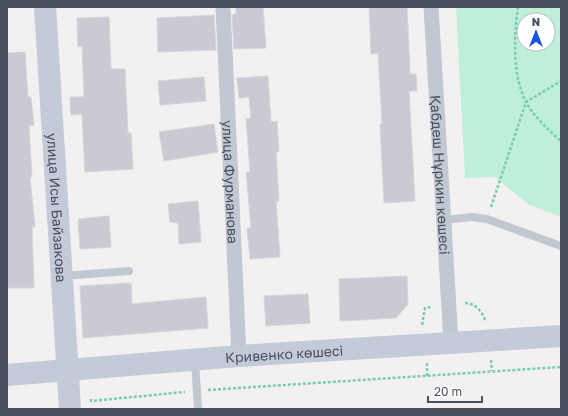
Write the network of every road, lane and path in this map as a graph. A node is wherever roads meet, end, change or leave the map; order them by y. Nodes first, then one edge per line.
1 (46, 7) edge
2 (223, 7) edge
3 (431, 7) edge
4 (518, 7) edge
5 (561, 81) edge
6 (526, 102) junction
7 (561, 141) edge
8 (487, 219) junction
9 (444, 220) junction
10 (561, 246) edge
11 (129, 271) dead end
12 (62, 276) junction
13 (561, 336) edge
14 (451, 342) junction
15 (239, 356) junction
16 (195, 360) junction
17 (561, 366) edge
18 (90, 368) junction
19 (68, 370) junction
20 (7, 375) edge
21 (197, 391) junction
22 (70, 409) edge
23 (198, 409) edge

1 - 12 street, улица Исы Байзакова
2 - 15 street, улица Фурманова
3 - 9 street, Қабдеш Нұркин көшесі
4 - 6 path
5 - 6 path
6 - 7 path
6 - 8 path
8 - 9 lane
8 - 10 lane
9 - 14 street, Қабдеш Нұркин көшесі
11 - 12 lane
12 - 19 street, улица Исы Байзакова
13 - 14 street, Кривенко көшесі
14 - 15 street, Кривенко көшесі
15 - 16 street, Кривенко көшесі
16 - 18 street, Кривенко көшесі
16 - 21 lane
17 - 21 path
18 - 19 street, Кривенко көшесі
18 - 21 path
19 - 20 street, Кривенко көшесі
19 - 22 street, улица Исы Байзакова
21 - 23 lane

